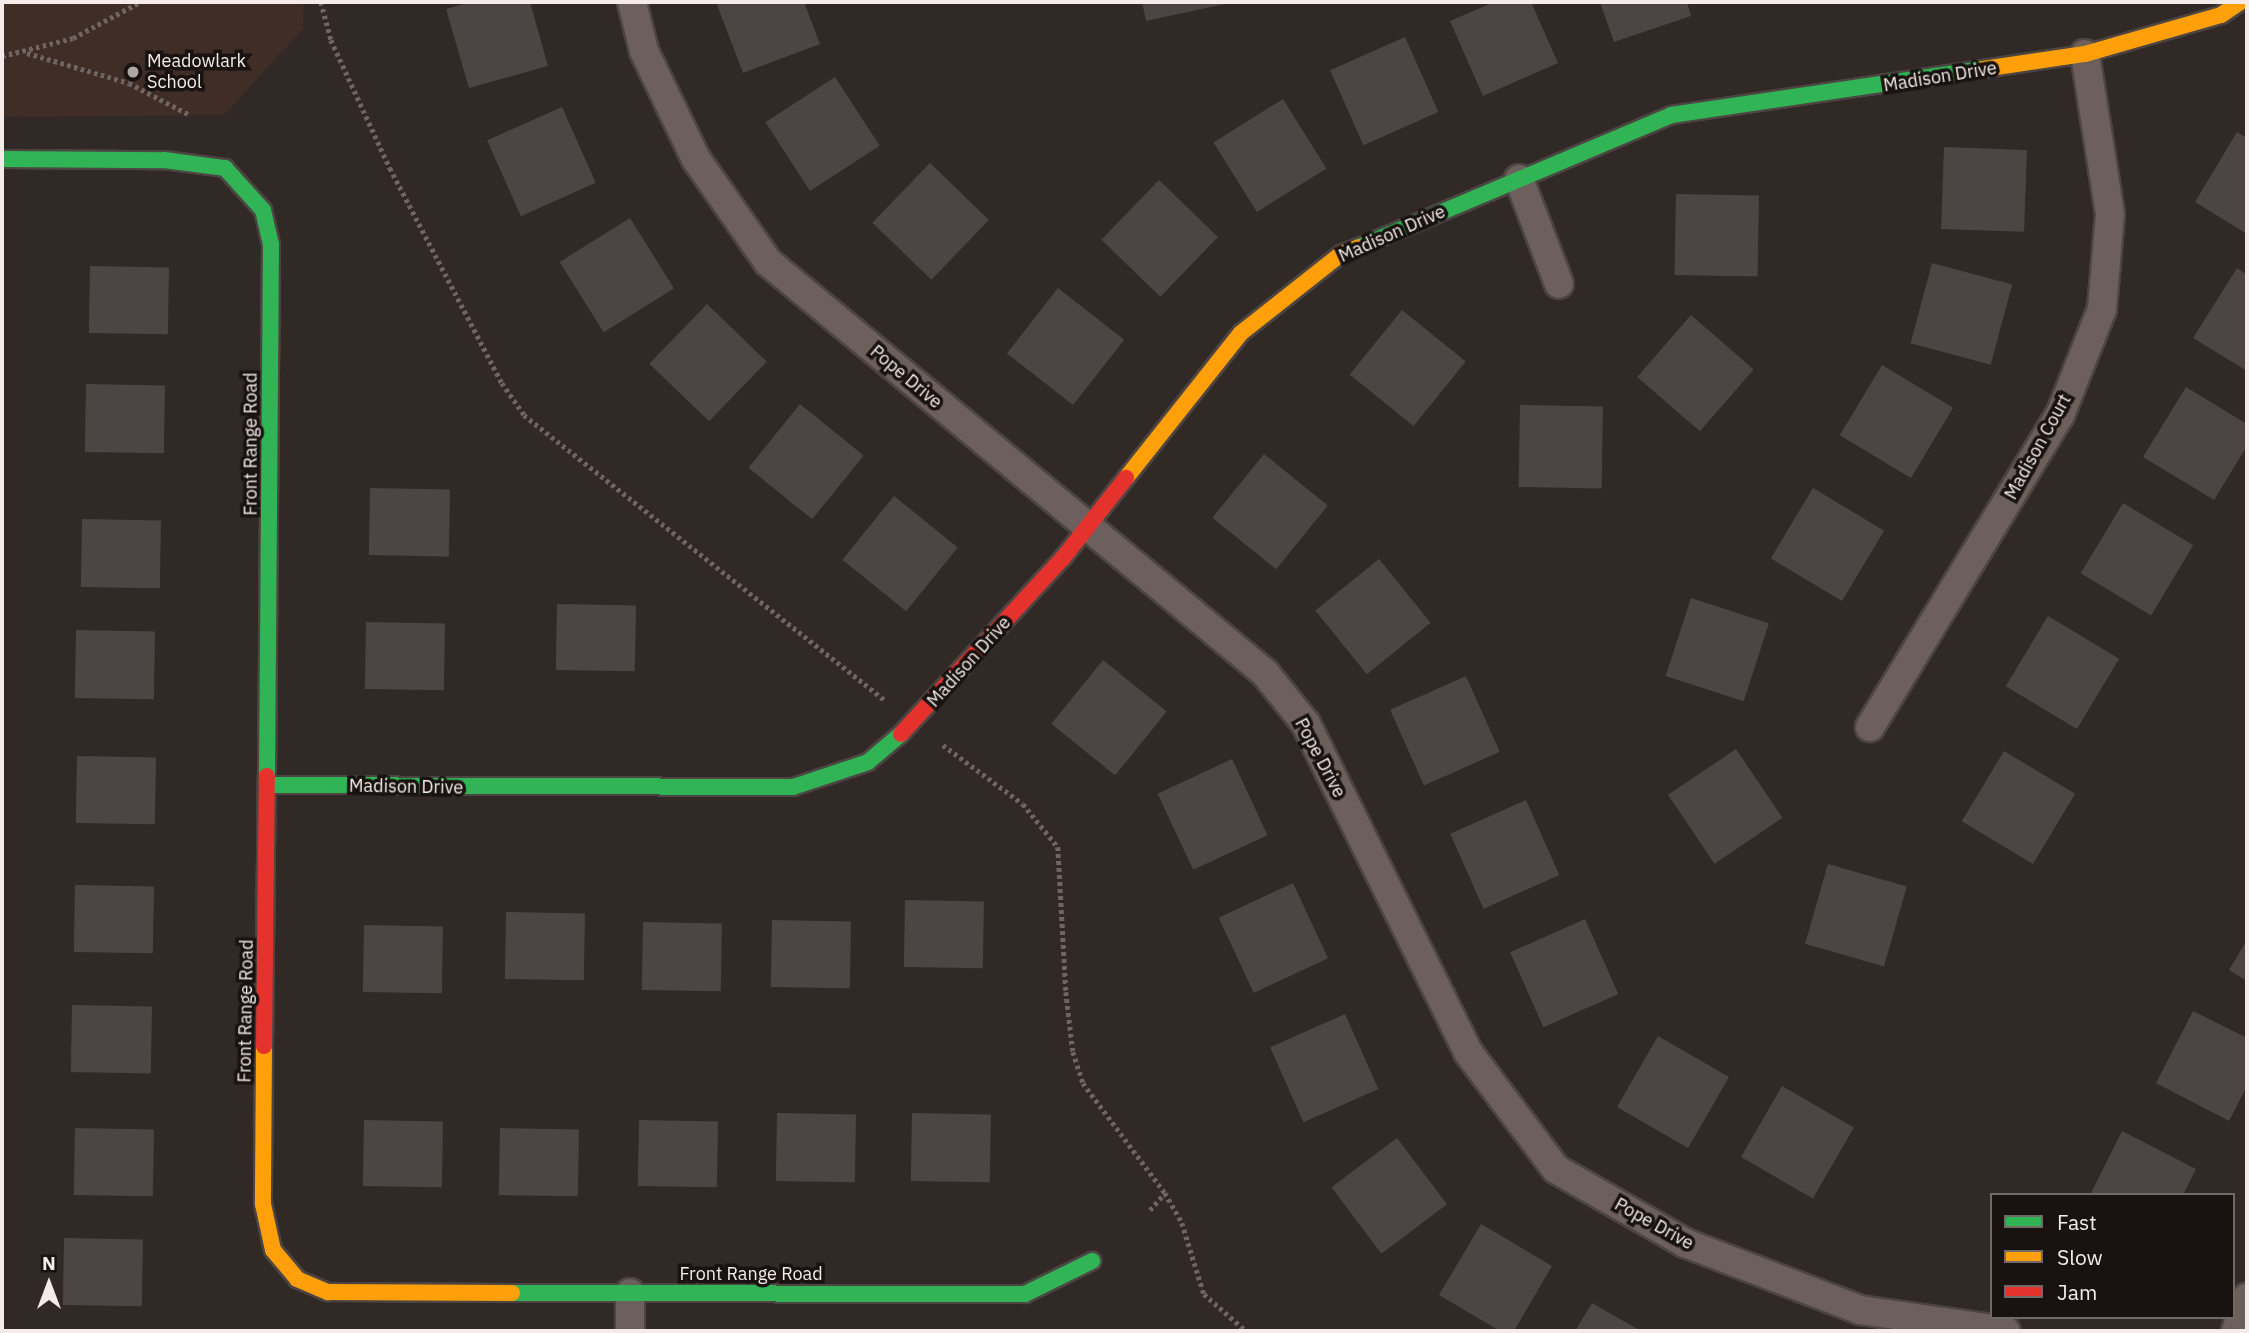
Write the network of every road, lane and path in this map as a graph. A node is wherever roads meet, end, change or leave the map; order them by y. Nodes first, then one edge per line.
1 (140, 2) edge
2 (321, 2) edge
3 (632, 2) edge
4 (2240, 2) edge
5 (27, 53) junction
6 (2085, 54) junction
7 (2, 56) edge
8 (190, 115) dead end
9 (2, 159) edge
10 (1519, 179) junction
11 (1559, 284) dead end
12 (1087, 529) junction
13 (890, 704) dead end
14 (1870, 727) dead end
15 (936, 740) dead end
16 (267, 785) junction
17 (1166, 1193) junction
18 (1150, 1210) dead end
19 (1092, 1261) dead end
20 (630, 1293) junction
21 (2247, 1298) edge
22 (629, 1331) edge
23 (1246, 1331) edge
24 (2006, 1331) edge
25 (2236, 1331) edge

1 - 5 path
2 - 13 path
3 - 12 street, Pope Drive
4 - 6 street, Madison Drive
5 - 7 path
5 - 8 path
6 - 10 street, Madison Drive
6 - 14 street, Madison Court
9 - 16 street, Front Range Road
10 - 11 street
10 - 12 street, Madison Drive
12 - 16 street, Madison Drive
12 - 24 street, Pope Drive
15 - 17 path
16 - 20 street, Front Range Road
17 - 18 path
17 - 23 path
19 - 20 street, Front Range Road
20 - 22 street
21 - 25 street

